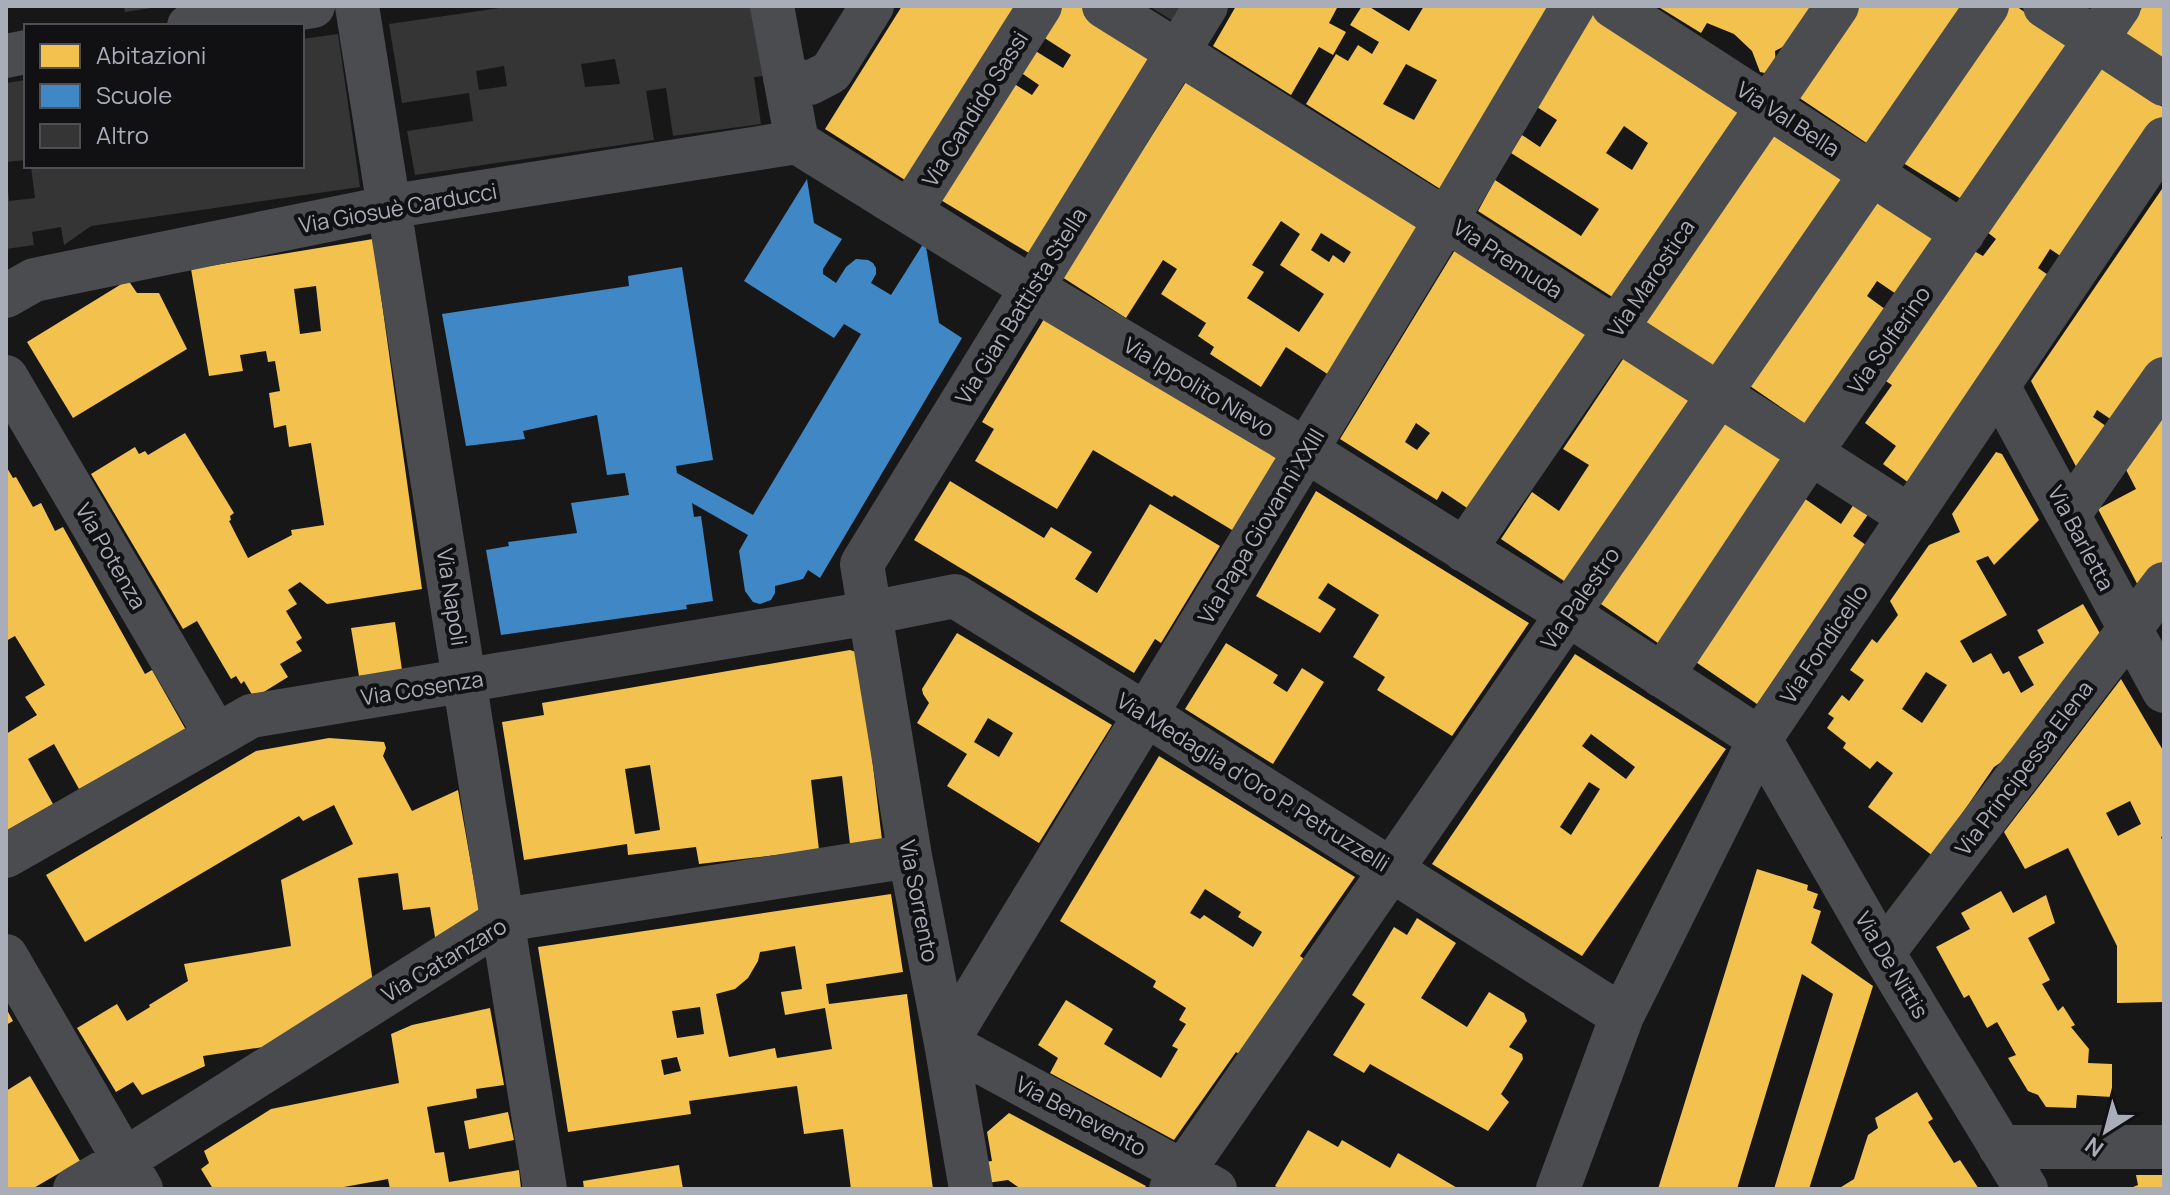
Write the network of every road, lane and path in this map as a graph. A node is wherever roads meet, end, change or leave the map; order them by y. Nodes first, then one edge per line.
1 (313, 6) edge
2 (357, 6) edge
3 (772, 6) edge
4 (872, 6) edge
5 (1040, 6) edge
6 (1104, 6) edge
7 (1206, 6) edge
8 (1573, 6) edge
9 (1613, 6) edge
10 (1837, 6) edge
11 (1987, 6) edge
12 (2045, 6) edge
13 (2107, 23) edge
14 (201, 24) edge
15 (1177, 53) junction
16 (785, 78) junction
17 (2164, 84) edge
18 (1769, 106) junction
19 (2164, 139) edge
20 (797, 142) junction
21 (1873, 174) junction
22 (389, 207) junction
23 (910, 211) junction
24 (1446, 220) junction
25 (1963, 233) junction
26 (1032, 288) junction
27 (6, 296) edge
28 (1616, 329) junction
29 (6, 377) edge
30 (2164, 379) edge
31 (1998, 386) junction
32 (1720, 395) junction
33 (1307, 451) junction
34 (1811, 452) junction
35 (2069, 514) junction
36 (1909, 516) junction
37 (1464, 550) junction
38 (2164, 584) edge
39 (870, 613) junction
40 (1568, 614) junction
41 (2130, 629) junction
42 (1662, 676) junction
43 (465, 681) junction
44 (2164, 691) edge
45 (1147, 715) junction
46 (216, 735) junction
47 (1760, 739) junction
48 (6, 856) edge
49 (910, 856) junction
50 (1391, 870) junction
51 (503, 920) junction
52 (1883, 953) junction
53 (6, 956) edge
54 (1622, 1016) junction
55 (946, 1043) junction
56 (2000, 1147) junction
57 (2164, 1147) edge
58 (133, 1174) edge
59 (1190, 1183) edge
60 (75, 1189) edge
61 (545, 1189) edge
62 (971, 1189) edge
63 (1558, 1189) edge
64 (2026, 1189) edge

1 - 14 street
2 - 22 street, Via Napoli
3 - 16 street
4 - 16 street
5 - 23 street, Via Candido Sassi
6 - 15 street, Via Premuda
7 - 15 street, Via Gian Battista Stella
8 - 24 street, Via Papa Giovanni XXIII
9 - 18 street, Via Val Bella
10 - 18 street, Via Marostica
11 - 21 street, Via Palestro
12 - 13 street
13 - 17 street
13 - 25 street, Via Solferino
15 - 24 street, Via Premuda
15 - 26 street, Via Gian Battista Stella
16 - 20 street
18 - 21 street, Via Val Bella
18 - 28 street, Via Marostica
19 - 31 street, Via Fondicello
20 - 22 street, Via Giosuè Carducci
20 - 23 street, Via Ippolito Nievo
21 - 25 street, Via Val Bella
21 - 32 street, Via Palestro
22 - 27 street, Via Giosuè Carducci
22 - 43 street, Via Napoli
23 - 26 street, Via Ippolito Nievo
24 - 28 street, Via Premuda
24 - 33 street, Via Papa Giovanni XXIII
25 - 34 street, Via Solferino
26 - 33 street, Via Ippolito Nievo
26 - 39 street, Via Gian Battista Stella
28 - 32 street, Via Premuda
28 - 37 street, Via Marostica
29 - 46 street, Via Potenza
30 - 35 street
31 - 35 street, Via Barletta
31 - 36 street, Via Fondicello
32 - 34 street, Via Premuda
32 - 40 street, Via Palestro
33 - 37 street, Via Ippolito Nievo
33 - 45 street, Via Papa Giovanni XXIII
34 - 36 street, Via Premuda
34 - 42 street, Via Solferino
35 - 41 street, Via Barletta
36 - 47 street, Via Fondicello
37 - 40 street, Via Ippolito Nievo
38 - 41 street, Via Principessa Elena
39 - 43 street, Via Cosenza
39 - 45 street, Via Medaglia d'Oro P. Petruzzelli
39 - 49 street, Via Sorrento
40 - 42 street, Via Ippolito Nievo
40 - 50 street, Via Palestro
41 - 44 street, Via Barletta
41 - 52 street, Via Principessa Elena
42 - 47 street, Via Ippolito Nievo
43 - 46 street, Via Cosenza
43 - 51 street, Via Napoli
45 - 50 street, Via Medaglia d'Oro P. Petruzzelli
45 - 55 street, Via Papa Giovanni XXIII
46 - 48 street, Via Cosenza
47 - 52 street, Via De Nittis
47 - 54 street, Via Fondicello
49 - 51 street, Via Catanzaro
49 - 55 street, Via Sorrento
50 - 54 street, Via Medaglia d'Oro P. Petruzzelli
50 - 59 street, Via Palestro
51 - 58 street, Via Catanzaro
51 - 61 street, Via Napoli
52 - 56 street, Via De Nittis
53 - 58 street
54 - 63 street, Via Fondicello
55 - 59 street, Via Benevento
55 - 62 street, Via Sorrento
56 - 57 street
56 - 64 street, Via De Nittis
58 - 60 street, Via Catanzaro

